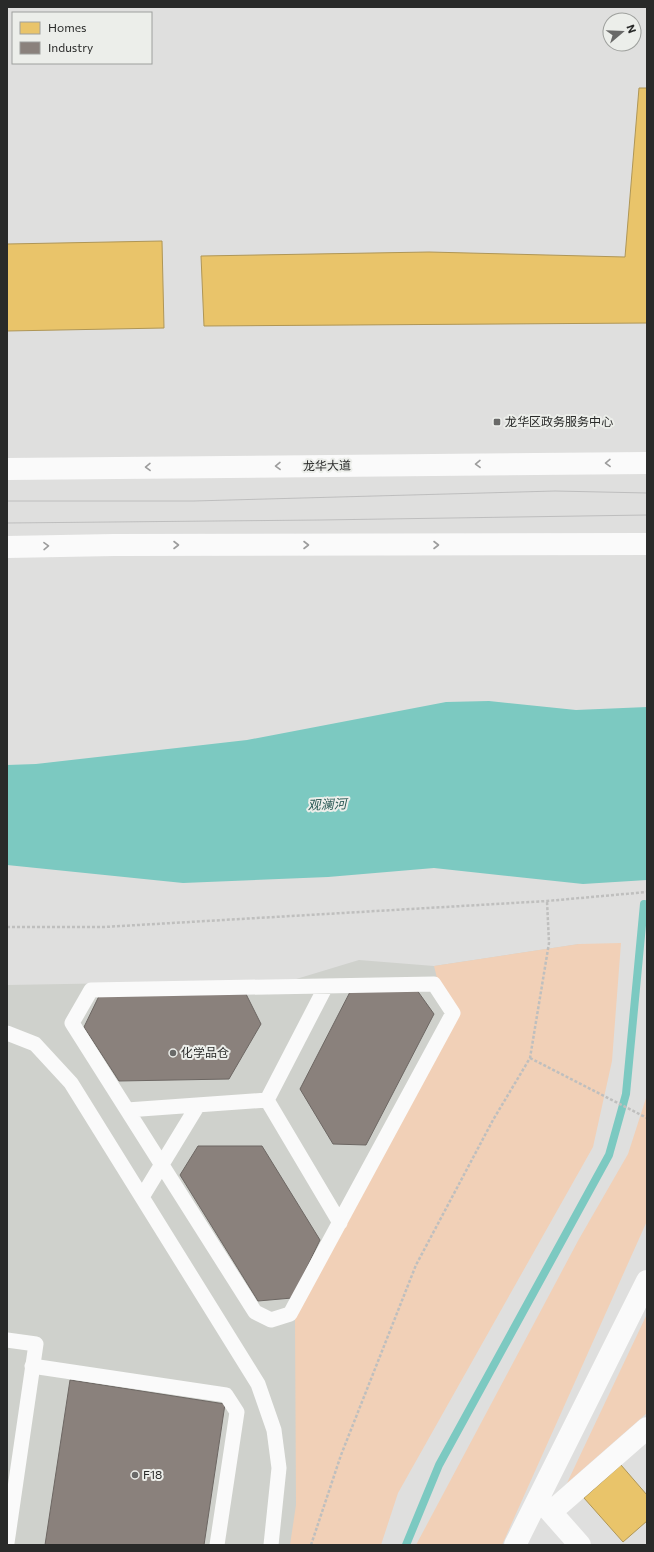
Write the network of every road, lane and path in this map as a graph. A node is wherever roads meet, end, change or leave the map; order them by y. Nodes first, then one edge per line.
1 (647, 463) edge
2 (7, 469) edge
3 (647, 544) edge
4 (7, 547) edge
5 (647, 892) edge
6 (547, 901) junction
7 (7, 927) edge
8 (326, 986) junction
9 (7, 1033) edge
10 (530, 1058) junction
11 (267, 1100) junction
12 (198, 1105) junction
13 (127, 1110) junction
14 (647, 1118) edge
15 (162, 1165) junction
16 (142, 1197) junction
17 (340, 1222) junction
18 (647, 1280) edge
19 (7, 1340) edge
20 (32, 1366) junction
21 (647, 1428) edge
22 (545, 1505) junction
23 (7, 1543) edge
24 (217, 1545) edge
25 (271, 1545) edge
26 (311, 1545) edge
27 (516, 1545) edge
28 (580, 1545) edge

1 -> 2 main road, 龙华大道
4 -> 3 main road
5 - 6 path
6 - 7 path
6 - 10 path
8 - 11 lane
8 - 13 lane
8 - 17 lane
9 - 16 lane
10 - 14 path
10 - 26 path
11 - 12 lane
11 - 17 lane
12 - 13 lane
12 - 15 lane
13 - 15 lane
15 - 16 lane
15 - 17 lane
16 - 25 lane
18 - 22 main road
19 - 20 lane
20 - 23 lane
20 - 24 lane
21 - 22 main road
22 - 27 main road
22 - 28 main road

